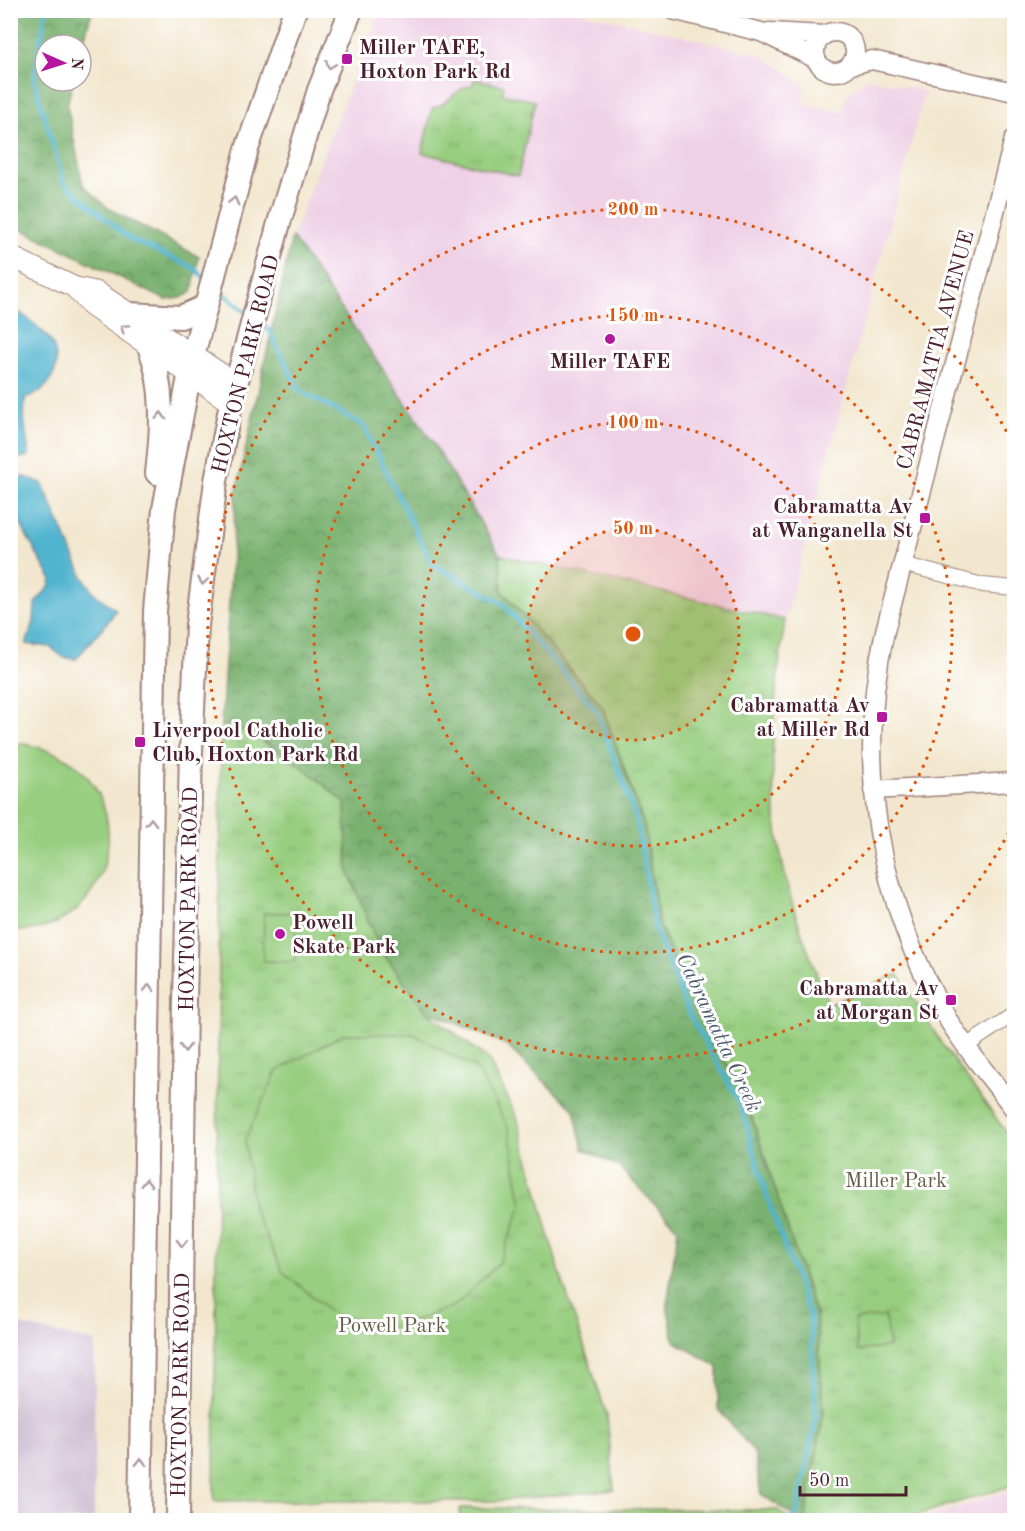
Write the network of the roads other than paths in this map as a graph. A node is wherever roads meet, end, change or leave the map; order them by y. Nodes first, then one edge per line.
1 (295, 10) edge
2 (351, 10) edge
3 (674, 10) edge
4 (761, 32) junction
5 (824, 35) junction
6 (855, 46) junction
7 (816, 59) junction
8 (896, 64) junction
9 (851, 65) junction
10 (1014, 92) edge
11 (1014, 139) edge
12 (10, 256) edge
13 (74, 286) junction
14 (202, 310) junction
15 (130, 314) junction
16 (149, 346) junction
17 (191, 364) junction
18 (234, 394) junction
19 (902, 564) junction
20 (157, 579) junction
21 (1014, 588) edge
22 (1014, 782) edge
23 (873, 790) junction
24 (1014, 1014) edge
25 (966, 1046) junction
26 (1014, 1109) edge
27 (141, 1521) edge
28 (178, 1521) edge

14 -> 1 main road, HOXTON PARK ROAD
2 -> 18 main road, HOXTON PARK ROAD
3 - 4 street
4 - 5 street
4 - 7 street
5 - 6 street
5 - 7 street
6 - 8 street
6 - 9 street
7 - 9 street
8 - 9 street
8 - 10 street
11 - 19 street, CABRAMATTA AVENUE
12 - 13 main road
13 - 15 main road
16 -> 13 main road
14 - 15 main road
14 - 17 main road, HOXTON PARK ROAD
15 - 17 main road
16 - 17 main road
20 -> 16 main road
17 - 18 main road
17 - 20 main road, HOXTON PARK ROAD
18 -> 28 main road, HOXTON PARK ROAD
19 - 21 street
19 - 23 street, CABRAMATTA AVENUE
27 -> 20 main road, HOXTON PARK ROAD
22 - 23 street
23 - 25 street, CABRAMATTA AVENUE
24 - 25 street
25 - 26 street, CABRAMATTA AVENUE

